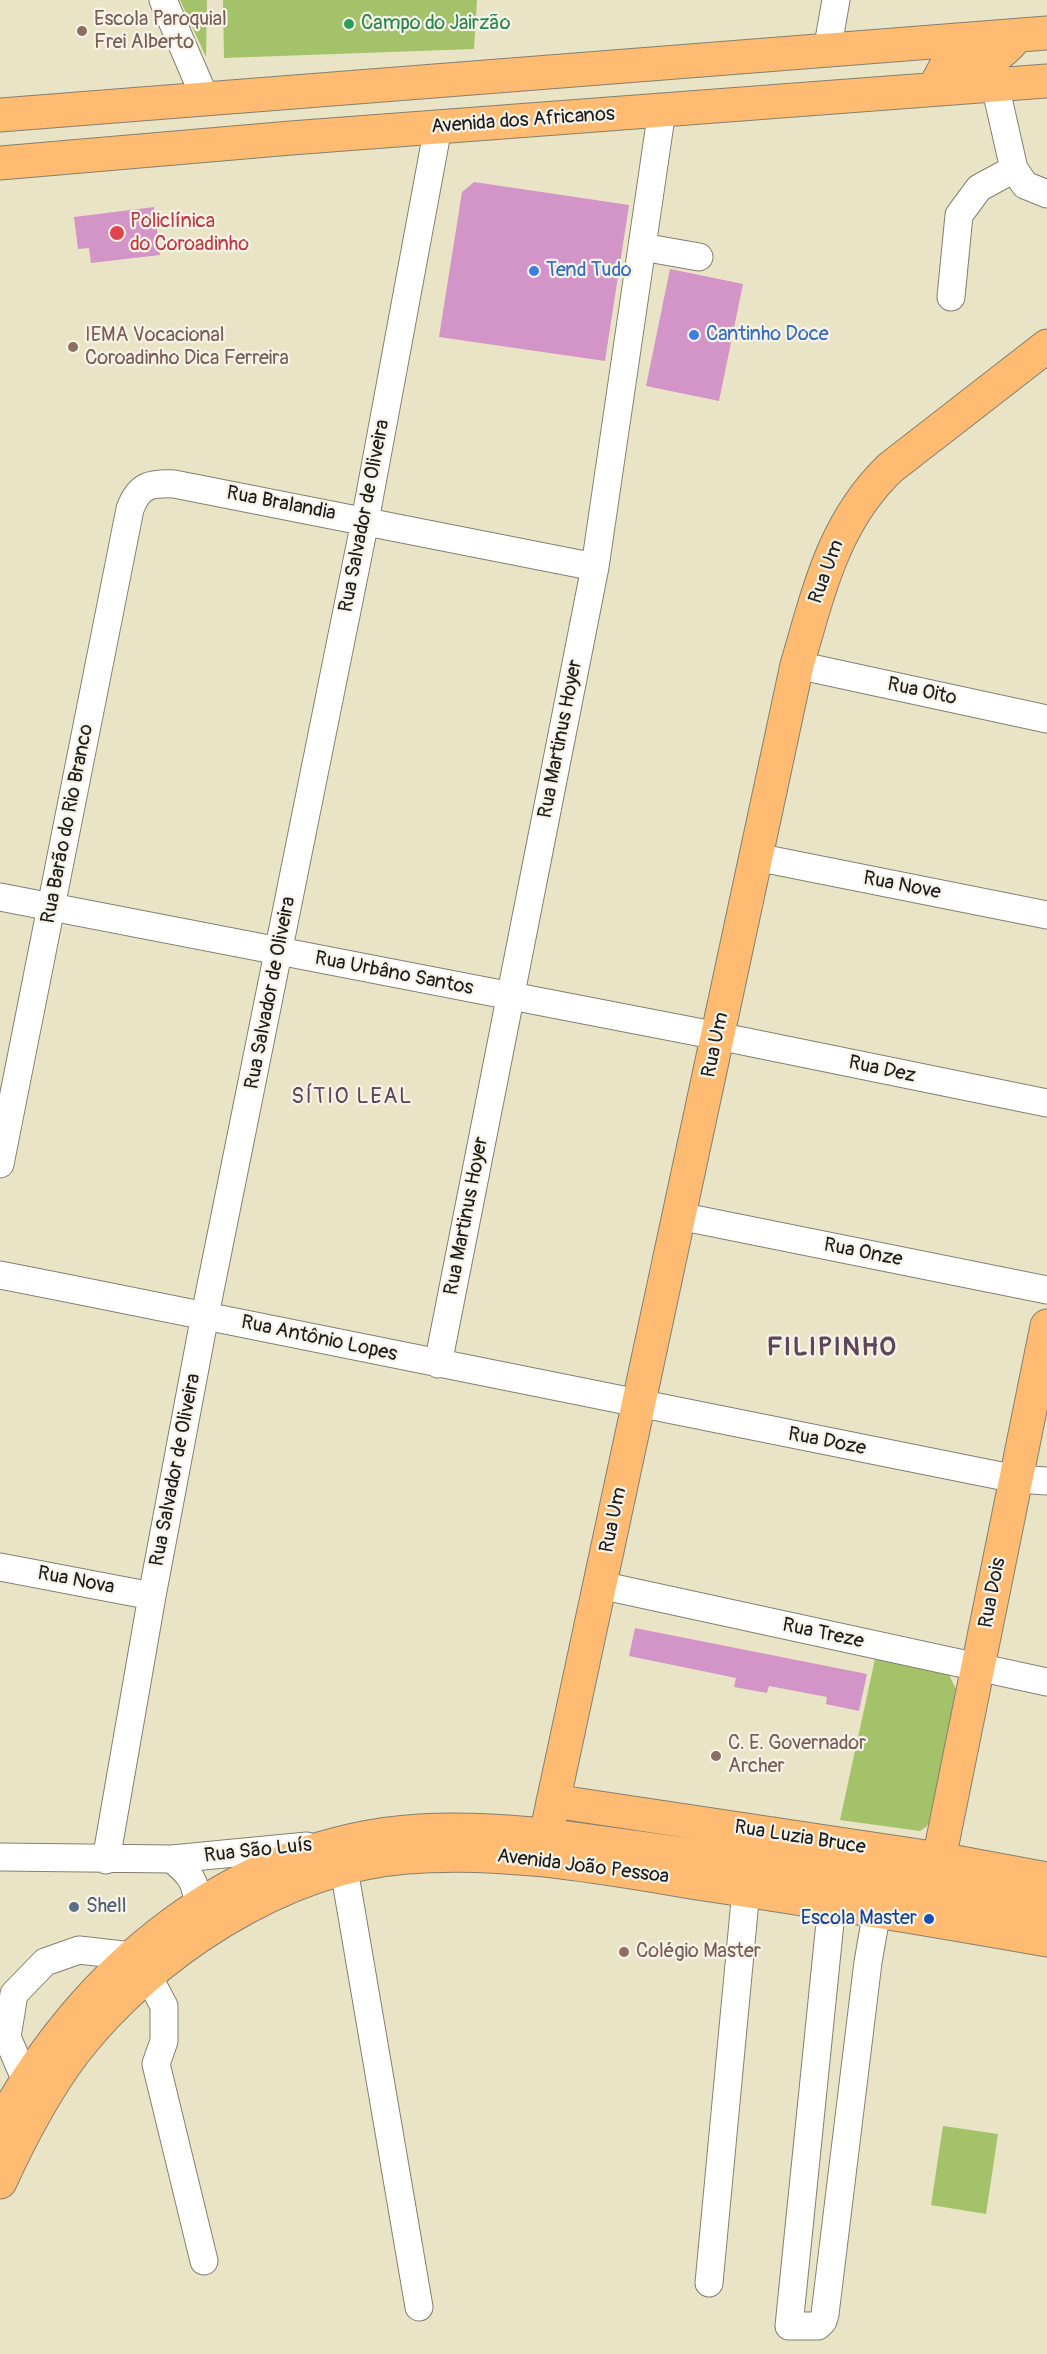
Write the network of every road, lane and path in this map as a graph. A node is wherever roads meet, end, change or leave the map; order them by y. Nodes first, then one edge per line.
1 (163, 0) edge
2 (836, 0) edge
3 (1032, 35) edge
4 (827, 51) junction
5 (1047, 81) edge
6 (390, 85) junction
7 (995, 85) junction
8 (940, 89) junction
9 (0, 93) edge
10 (205, 98) junction
11 (662, 110) junction
12 (14, 114) edge
13 (438, 127) junction
14 (291, 138) junction
15 (44, 159) junction
16 (0, 163) edge
17 (1014, 169) junction
18 (1047, 194) edge
19 (642, 248) junction
20 (699, 257) dead end
21 (951, 297) dead end
22 (1047, 346) edge
23 (143, 488) joint
24 (365, 521) junction
25 (595, 567) junction
26 (797, 665) junction
27 (1047, 719) edge
28 (756, 856) junction
29 (0, 897) edge
30 (51, 908) junction
31 (1047, 915) edge
32 (280, 951) junction
33 (509, 997) junction
34 (718, 1036) junction
35 (1047, 1103) edge
36 (0, 1164) edge
37 (679, 1216) junction
38 (0, 1275) edge
39 (1047, 1290) edge
40 (205, 1315) junction
41 (1047, 1326) edge
42 (438, 1364) junction
43 (639, 1405) junction
44 (1038, 1420) edge
45 (1032, 1480) edge
46 (0, 1567) edge
47 (600, 1585) junction
48 (152, 1596) junction
49 (978, 1667) junction
50 (1047, 1682) edge
51 (553, 1802) junction
52 (546, 1835) junction
53 (344, 1856) junction
54 (0, 1857) edge
55 (172, 1859) junction
56 (939, 1859) junction
57 (106, 1860) junction
58 (1047, 1879) edge
59 (746, 1890) junction
60 (832, 1904) junction
61 (198, 1905) junction
62 (1047, 1910) edge
63 (877, 1911) junction
64 (1047, 1940) edge
65 (140, 1966) junction
66 (26, 2081) junction
67 (0, 2127) edge
68 (0, 2182) edge
69 (204, 2261) dead end
70 (709, 2283) dead end
71 (419, 2307) dead end

1 - 10 street
2 - 4 street
3 - 4 main road
3 - 8 main road
4 - 6 main road
5 - 7 main road, Avenida dos Africanos
6 - 10 main road
6 - 14 main road
7 - 8 main road, Avenida dos Africanos
7 - 17 street
8 - 11 main road, Avenida dos Africanos
9 - 12 main road
10 - 12 main road
10 - 15 main road
11 - 13 main road, Avenida dos Africanos
11 - 19 street, Rua Martinus Hoyer
13 - 14 main road, Avenida dos Africanos
13 - 24 street, Rua Salvador de Oliveira
14 - 15 main road, Avenida dos Africanos
15 - 16 main road, Avenida dos Africanos
17 - 18 street
17 - 21 street
19 - 20 street
19 - 25 street, Rua Martinus Hoyer
22 - 26 main road, Rua Um
23 - 24 street, Rua Bralandia
23 - 30 street, Rua Barão do Rio Branco
24 - 25 street, Rua Bralandia
24 - 32 street, Rua Salvador de Oliveira
25 - 33 street, Rua Martinus Hoyer
26 - 27 street, Rua Oito
26 - 28 main road, Rua Um
28 - 31 street, Rua Nove
28 - 34 main road, Rua Um
29 - 30 street, Rua Urbâno Santos
30 - 32 street, Rua Urbâno Santos
30 - 36 street, Rua Barão do Rio Branco
32 - 33 street, Rua Urbâno Santos
32 - 40 street, Rua Salvador de Oliveira
33 - 34 street, Rua Urbâno Santos
33 - 42 street, Rua Martinus Hoyer
34 - 35 street, Rua Dez
34 - 37 main road, Rua Um
37 - 39 street, Rua Onze
37 - 43 main road, Rua Um
38 - 40 street, Rua Antônio Lopes
40 - 42 street, Rua Antônio Lopes
40 - 48 street, Rua Salvador de Oliveira
41 - 44 main road, Rua Dois
42 - 43 street, Rua Antônio Lopes
43 - 45 street, Rua Doze
43 - 47 main road, Rua Um
44 - 45 main road, Rua Dois
45 - 49 main road, Rua Dois
46 - 48 street, Rua Nova
47 - 49 street, Rua Treze
47 - 51 main road, Rua Um
48 - 57 street, Rua Salvador de Oliveira
49 - 50 street, Rua Treze
49 - 56 main road, Rua Dois
51 - 52 main road, Rua Um
51 - 56 main road, Rua Luzia Bruce
52 - 53 main road, Avenida João Pessoa
52 - 62 main road, Avenida João Pessoa
53 - 55 street, Rua São Luís
53 - 59 main road, Avenida João Pessoa
53 - 61 main road, Avenida João Pessoa
53 - 65 main road, Avenida João Pessoa
53 - 71 street
54 - 57 street, Rua São Luís
55 - 57 street, Rua São Luís
55 - 61 street, Rua São Luís
56 - 58 main road, Rua Luzia Bruce
59 - 60 main road, Avenida João Pessoa
59 - 70 street
60 - 63 main road, Avenida João Pessoa
60 - 63 street
61 - 65 main road, Avenida João Pessoa
63 - 64 main road, Avenida João Pessoa
65 - 66 main road, Avenida João Pessoa
65 - 66 street
65 - 68 main road, Avenida João Pessoa
65 - 69 street
66 - 67 main road, Avenida João Pessoa

